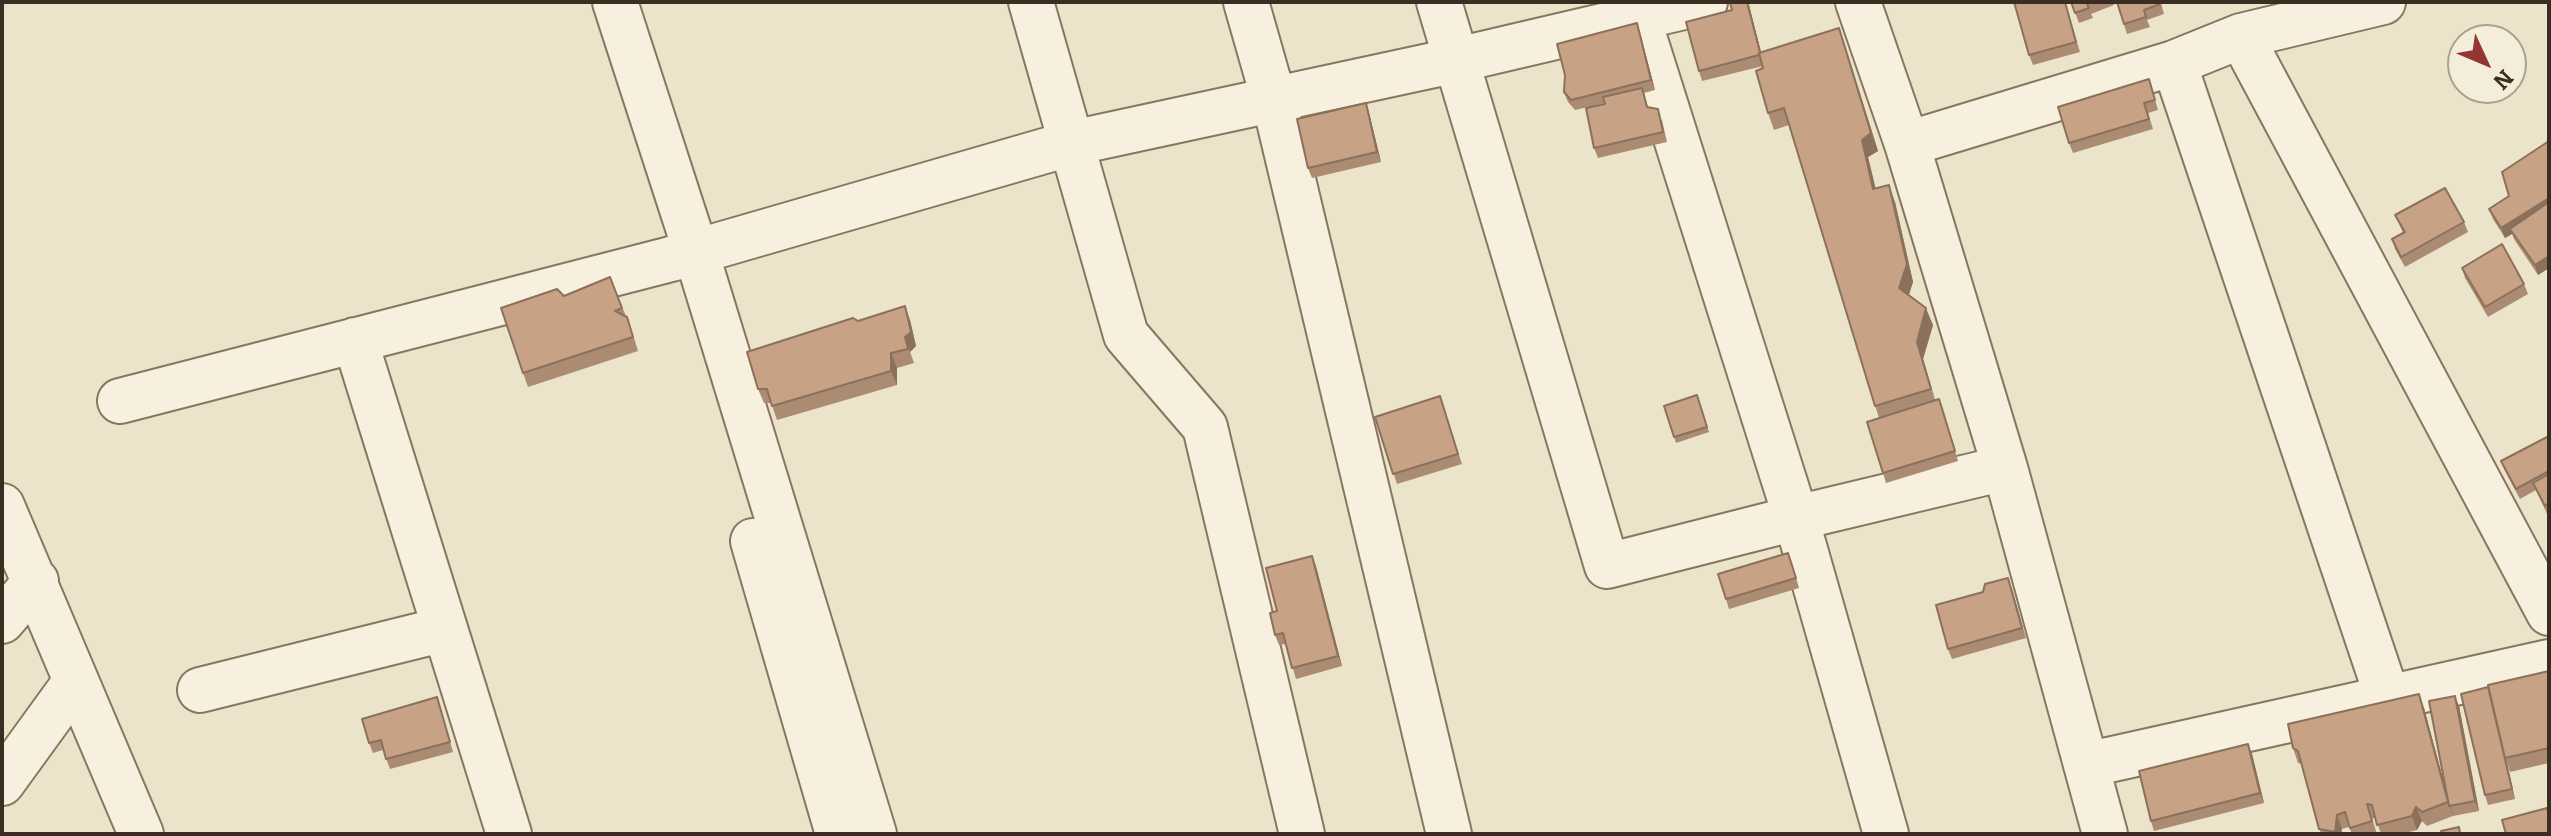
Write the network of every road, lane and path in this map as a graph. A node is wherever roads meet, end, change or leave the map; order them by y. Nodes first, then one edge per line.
1 (585, 2) edge
2 (615, 2) edge
3 (1031, 2) edge
4 (1246, 2) edge
5 (1439, 2) edge
6 (1705, 2) edge
7 (1858, 2) edge
8 (2383, 2) edge
9 (1636, 9) edge
10 (2241, 36) junction
11 (1457, 60) junction
12 (2174, 63) junction
13 (1274, 100) junction
14 (1072, 143) junction
15 (1907, 144) junction
16 (684, 255) junction
17 (355, 340) junction
18 (120, 401) dead end
19 (2005, 468) junction
20 (2, 506) edge
21 (1796, 518) junction
22 (36, 581) junction
23 (2549, 613) edge
24 (2, 621) edge
25 (445, 629) junction
26 (2549, 662) edge
27 (76, 681) junction
28 (200, 690) dead end
29 (2388, 699) junction
30 (2086, 765) junction
31 (2, 783) edge
32 (141, 834) edge
33 (509, 834) edge
34 (838, 834) edge
35 (874, 834) edge
36 (1302, 834) edge
37 (1449, 834) edge
38 (1886, 834) edge
39 (2105, 834) edge

1 - 16 street
2 - 16 street
3 - 14 street
4 - 13 street
5 - 11 street
6 - 9 street
7 - 15 street
8 - 10 street
9 - 11 street
9 - 21 street
10 - 12 street
10 - 23 street
11 - 13 street
11 - 21 street
12 - 15 street
12 - 29 street
13 - 14 street
13 - 37 street
14 - 16 street
14 - 36 street
15 - 19 street
16 - 17 street
16 - 34 street
16 - 35 street
17 - 18 street
17 - 25 street
19 - 21 street
19 - 30 street
20 - 22 street
21 - 38 street
22 - 24 street
22 - 27 street
25 - 28 street
25 - 33 street
26 - 29 street
27 - 31 street
27 - 32 street
29 - 30 street
30 - 39 street

